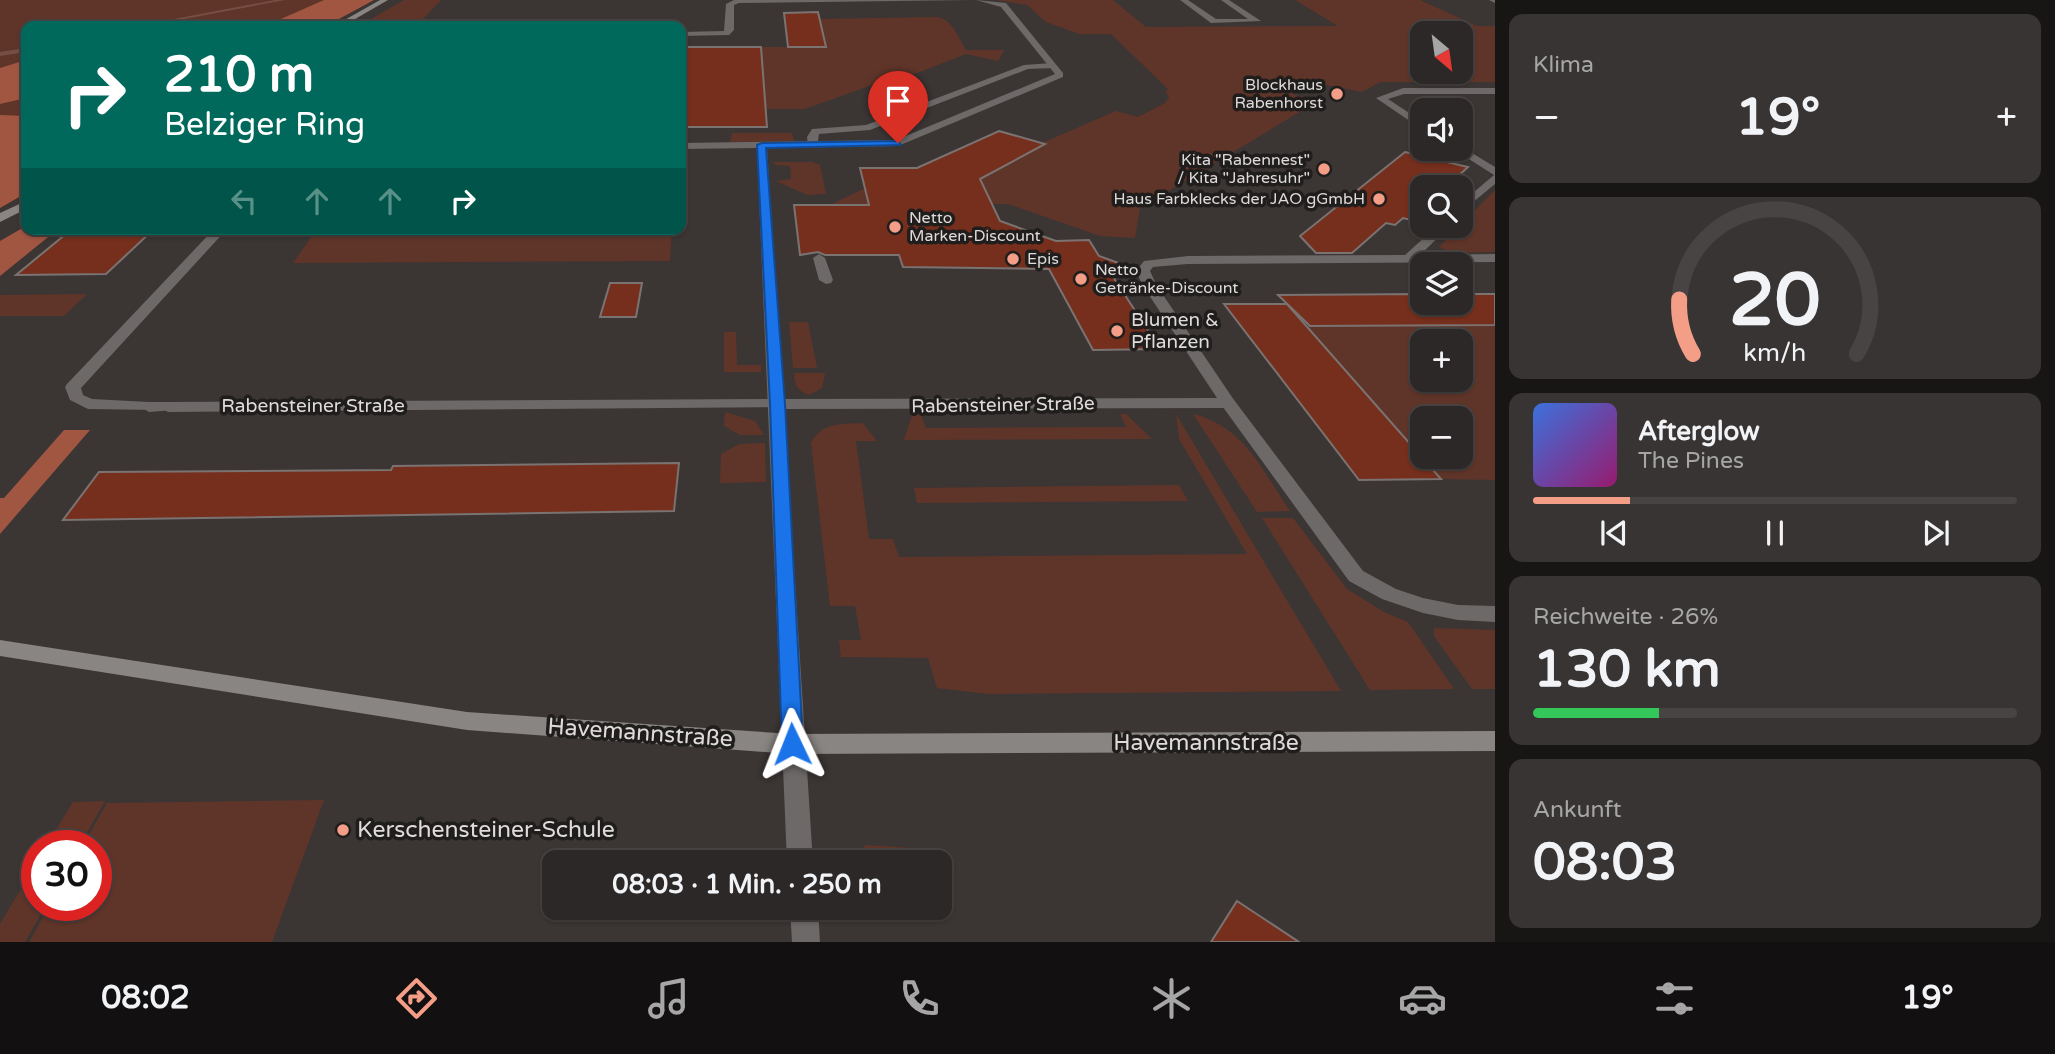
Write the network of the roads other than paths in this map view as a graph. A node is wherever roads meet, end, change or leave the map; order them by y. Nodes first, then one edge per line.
1 (385, 0) edge
2 (970, 0) edge
3 (979, 0) edge
4 (1183, 0) edge
5 (1224, 0) edge
6 (347, 21) edge
7 (686, 34) edge
8 (1052, 66) junction
9 (1495, 91) edge
10 (1410, 118) edge
11 (762, 145) junction
12 (813, 145) junction
13 (686, 146) edge
14 (1473, 158) edge
15 (1495, 172) edge
16 (1495, 178) edge
17 (1473, 198) edge
18 (21, 207) edge
19 (0, 218) edge
20 (215, 235) edge
21 (1431, 238) edge
22 (1495, 257) edge
23 (819, 258) dead end
24 (1409, 258) junction
25 (826, 280) dead end
26 (1228, 403) junction
27 (778, 404) junction
28 (1495, 614) edge
29 (0, 648) edge
30 (1495, 741) edge
31 (792, 744) junction
32 (799, 850) edge
33 (805, 920) edge
34 (806, 942) edge

1 - 6 main road
2 - 7 street
3 - 8 street
4 - 5 street
8 - 12 street
8 - 12 street
9 - 10 street
11 - 12 street
11 - 13 street
11 - 27 street
14 - 15 street
16 - 17 street
18 - 19 main road
20 - 27 street, Rabensteiner Straße
21 - 24 street
22 - 24 street
23 - 25 street
24 - 26 street
26 - 27 street, Rabensteiner Straße
26 - 28 street
27 - 31 street
29 - 31 main road, Havemannstraße
30 - 31 main road, Havemannstraße
31 - 32 street
33 - 34 street

